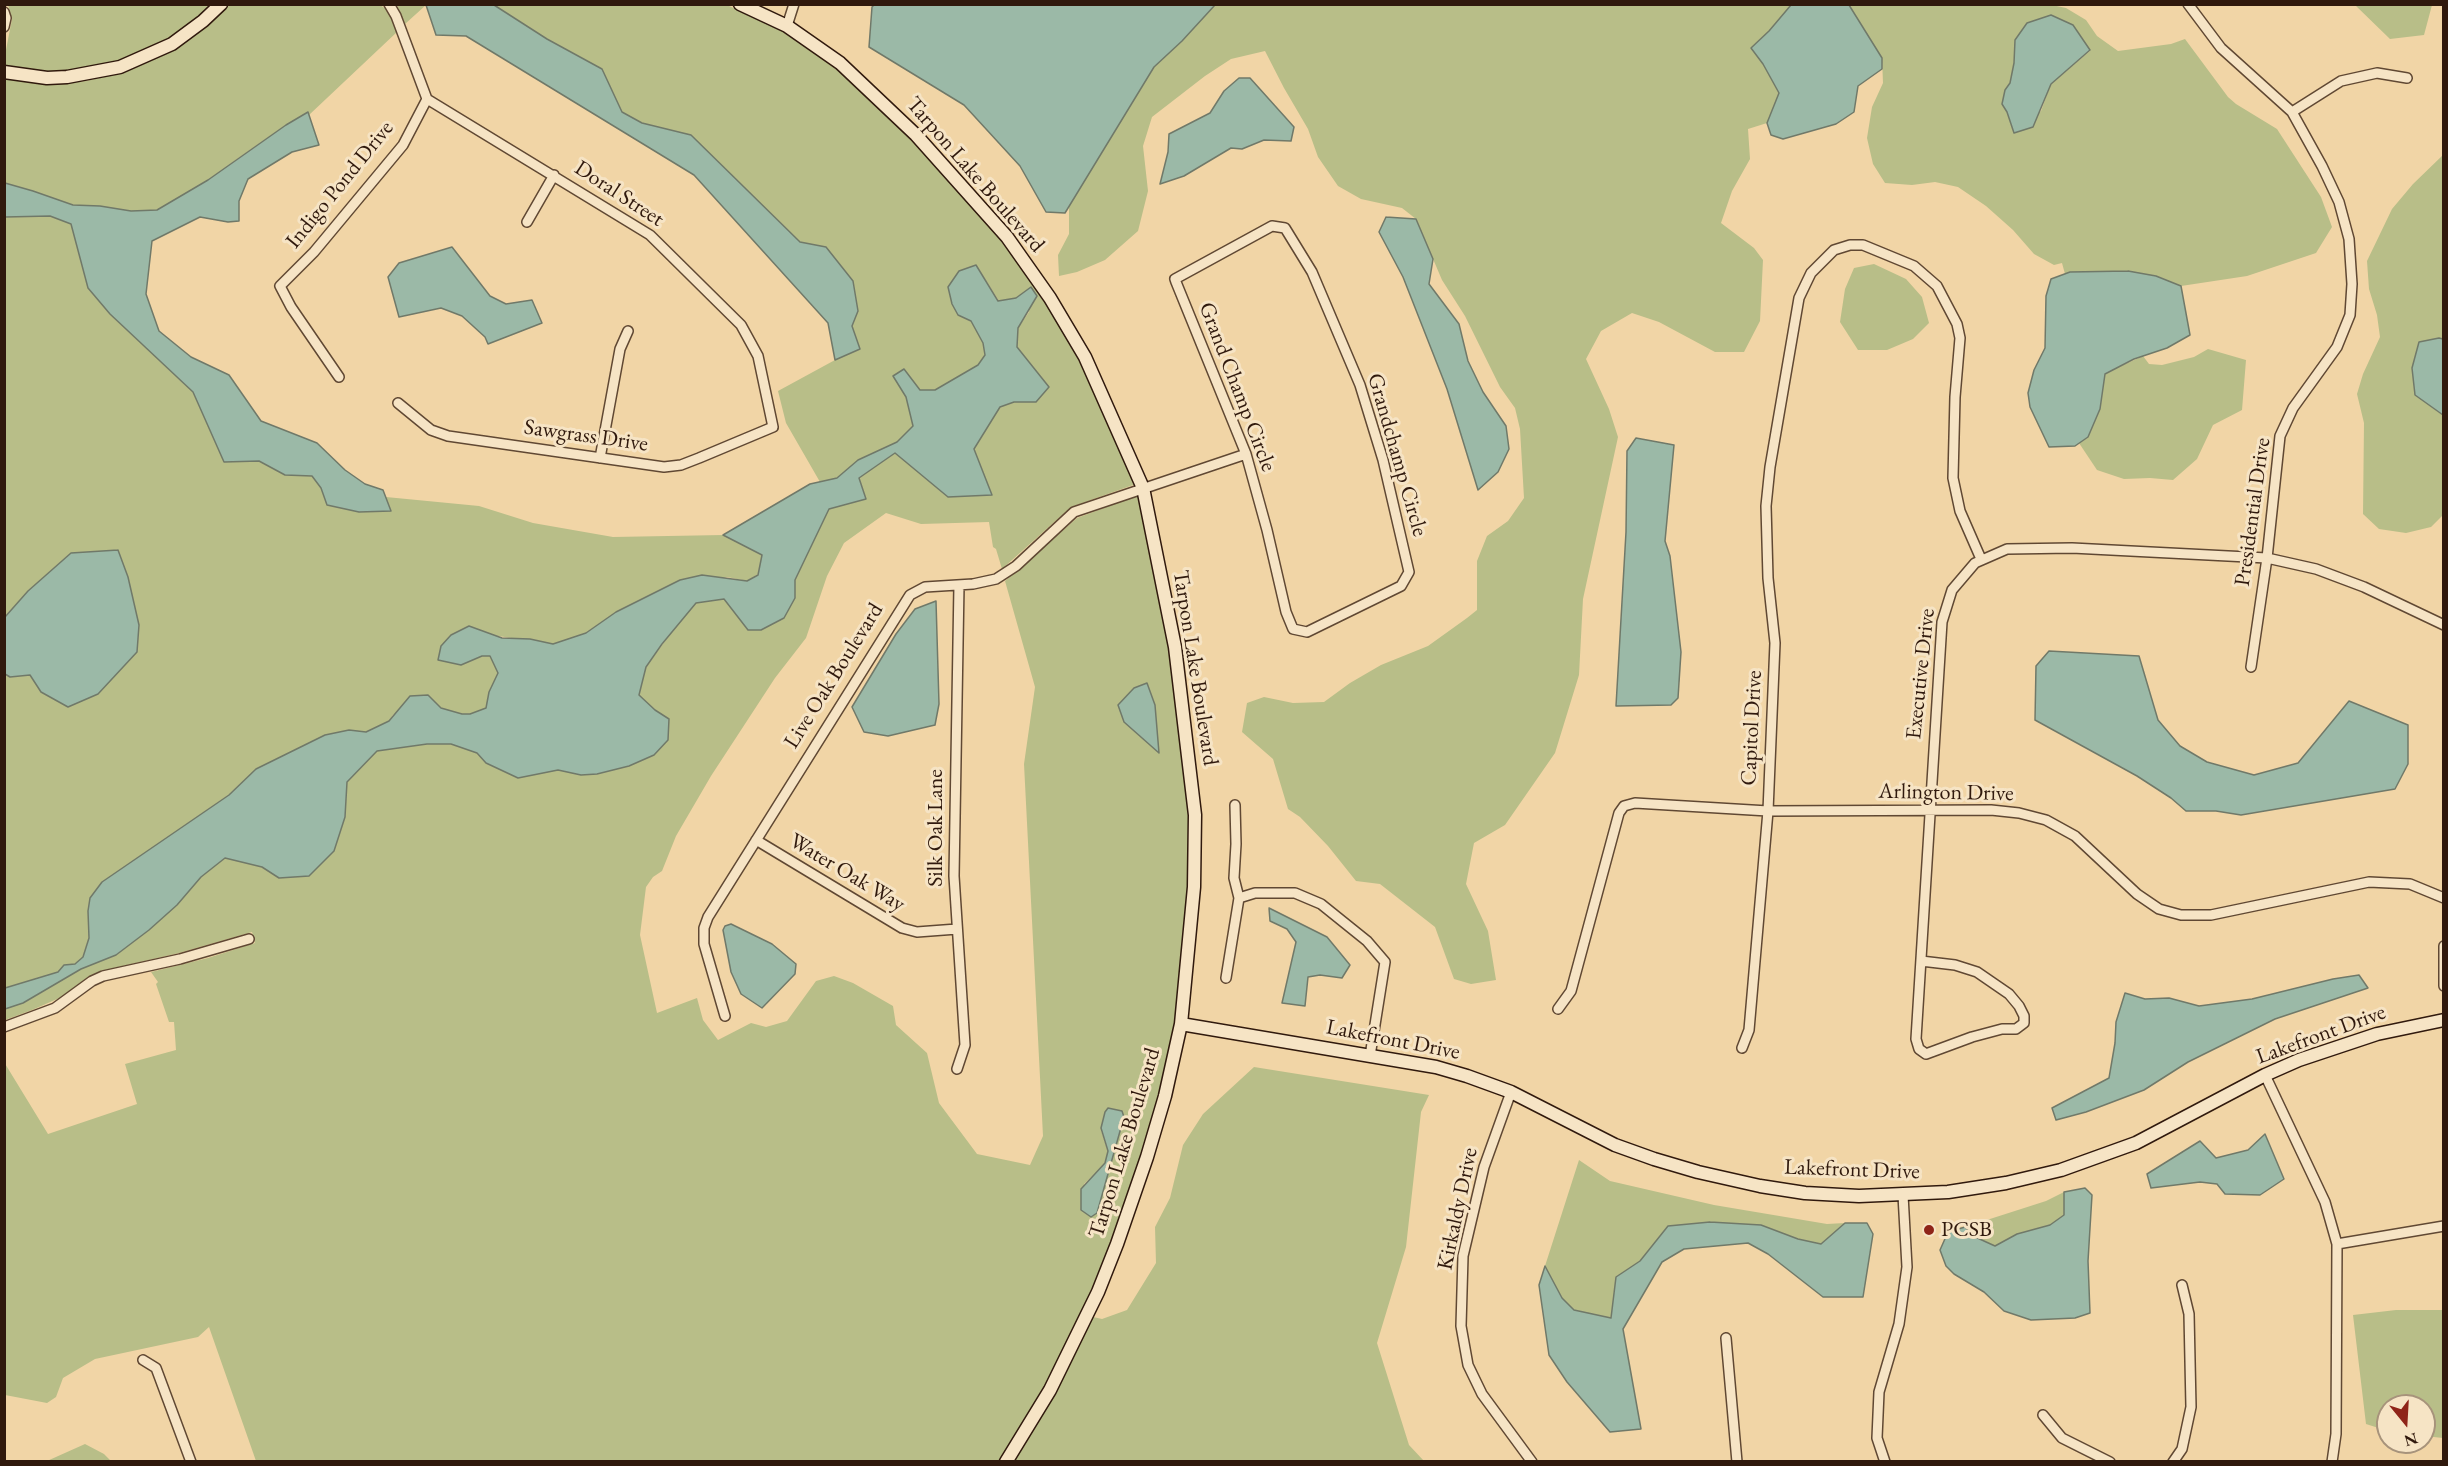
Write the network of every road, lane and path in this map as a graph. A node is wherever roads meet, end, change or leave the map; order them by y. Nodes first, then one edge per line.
1 (221, 4) edge
2 (389, 4) edge
3 (740, 4) edge
4 (794, 4) edge
5 (2188, 4) edge
6 (4, 12) edge
7 (787, 26) junction
8 (4, 27) edge
9 (4, 72) edge
10 (2407, 78) dead end
11 (427, 99) junction
12 (2292, 112) junction
13 (554, 175) junction
14 (527, 222) dead end
15 (1285, 228) joint
16 (628, 331) dead end
17 (339, 377) dead end
18 (398, 403) dead end
19 (773, 427) joint
20 (1246, 454) junction
21 (600, 458) junction
22 (1143, 488) junction
23 (1981, 558) junction
24 (2267, 558) junction
25 (959, 585) junction
26 (2444, 625) edge
27 (1293, 629) joint
28 (2251, 667) dead end
29 (1235, 805) dead end
30 (1768, 811) junction
31 (1929, 811) junction
32 (756, 840) junction
33 (1239, 898) junction
34 (2444, 898) edge
35 (957, 929) junction
36 (249, 939) dead end
37 (2444, 946) edge
38 (1921, 961) junction
39 (1226, 978) dead end
40 (2444, 986) edge
41 (1558, 1009) dead end
42 (725, 1016) dead end
43 (2444, 1020) edge
44 (1181, 1024) junction
45 (4, 1027) edge
46 (1742, 1048) dead end
47 (1370, 1056) junction
48 (957, 1069) dead end
49 (2265, 1075) junction
50 (1511, 1092) junction
51 (1903, 1195) junction
52 (2444, 1226) edge
53 (2337, 1244) junction
54 (2182, 1285) dead end
55 (1726, 1338) dead end
56 (143, 1360) dead end
57 (2043, 1415) dead end
58 (191, 1461) edge
59 (1006, 1461) edge
60 (1532, 1461) edge
61 (1737, 1461) edge
62 (1885, 1461) edge
63 (2110, 1461) edge
64 (2173, 1461) edge
65 (2332, 1461) edge

1 - 9 street
2 - 11 street
3 - 7 street, Tarpon Lake Boulevard
4 - 7 street
5 - 12 street, Presidential Drive
6 - 8 street
7 - 22 street, Tarpon Lake Boulevard
10 - 12 street
11 - 13 street, Doral Street
11 - 17 street, Indigo Pond Drive
12 - 24 street, Presidential Drive
13 - 14 street
13 - 19 street, Doral Street
15 - 20 street, Grand Champ Circle
15 - 27 street, Grandchamp Circle
16 - 21 street
18 - 21 street, Sawgrass Drive
19 - 21 street, Sawgrass Drive
20 - 22 street, Live Oak Boulevard
20 - 27 street, Grand Champ Circle
22 - 25 street, Live Oak Boulevard
22 - 44 street, Tarpon Lake Boulevard
23 - 24 street, Executive Drive
23 - 30 street, Capitol Drive
23 - 31 street, Executive Drive
24 - 26 street, Executive Drive
24 - 28 street, Presidential Drive
25 - 32 street, Live Oak Boulevard
25 - 35 street, Silk Oak Lane
29 - 33 street
30 - 31 street, Arlington Drive
30 - 41 street, Arlington Drive
30 - 46 street, Capitol Drive
31 - 34 street, Arlington Drive
31 - 38 street, Executive Drive
32 - 35 street, Water Oak Way
32 - 42 street, Live Oak Boulevard
33 - 39 street
33 - 47 street
35 - 48 street, Silk Oak Lane
36 - 45 street
37 - 40 street
38 - 38 street, Executive Drive
43 - 49 street, Lakefront Drive
44 - 47 street, Lakefront Drive
44 - 59 street, Tarpon Lake Boulevard
47 - 50 street, Lakefront Drive
49 - 51 street, Lakefront Drive
49 - 53 street
50 - 51 street, Lakefront Drive
50 - 60 street, Kirkaldy Drive
51 - 62 street
52 - 53 street
53 - 65 street
54 - 64 street
55 - 61 street
56 - 58 street
57 - 63 street

